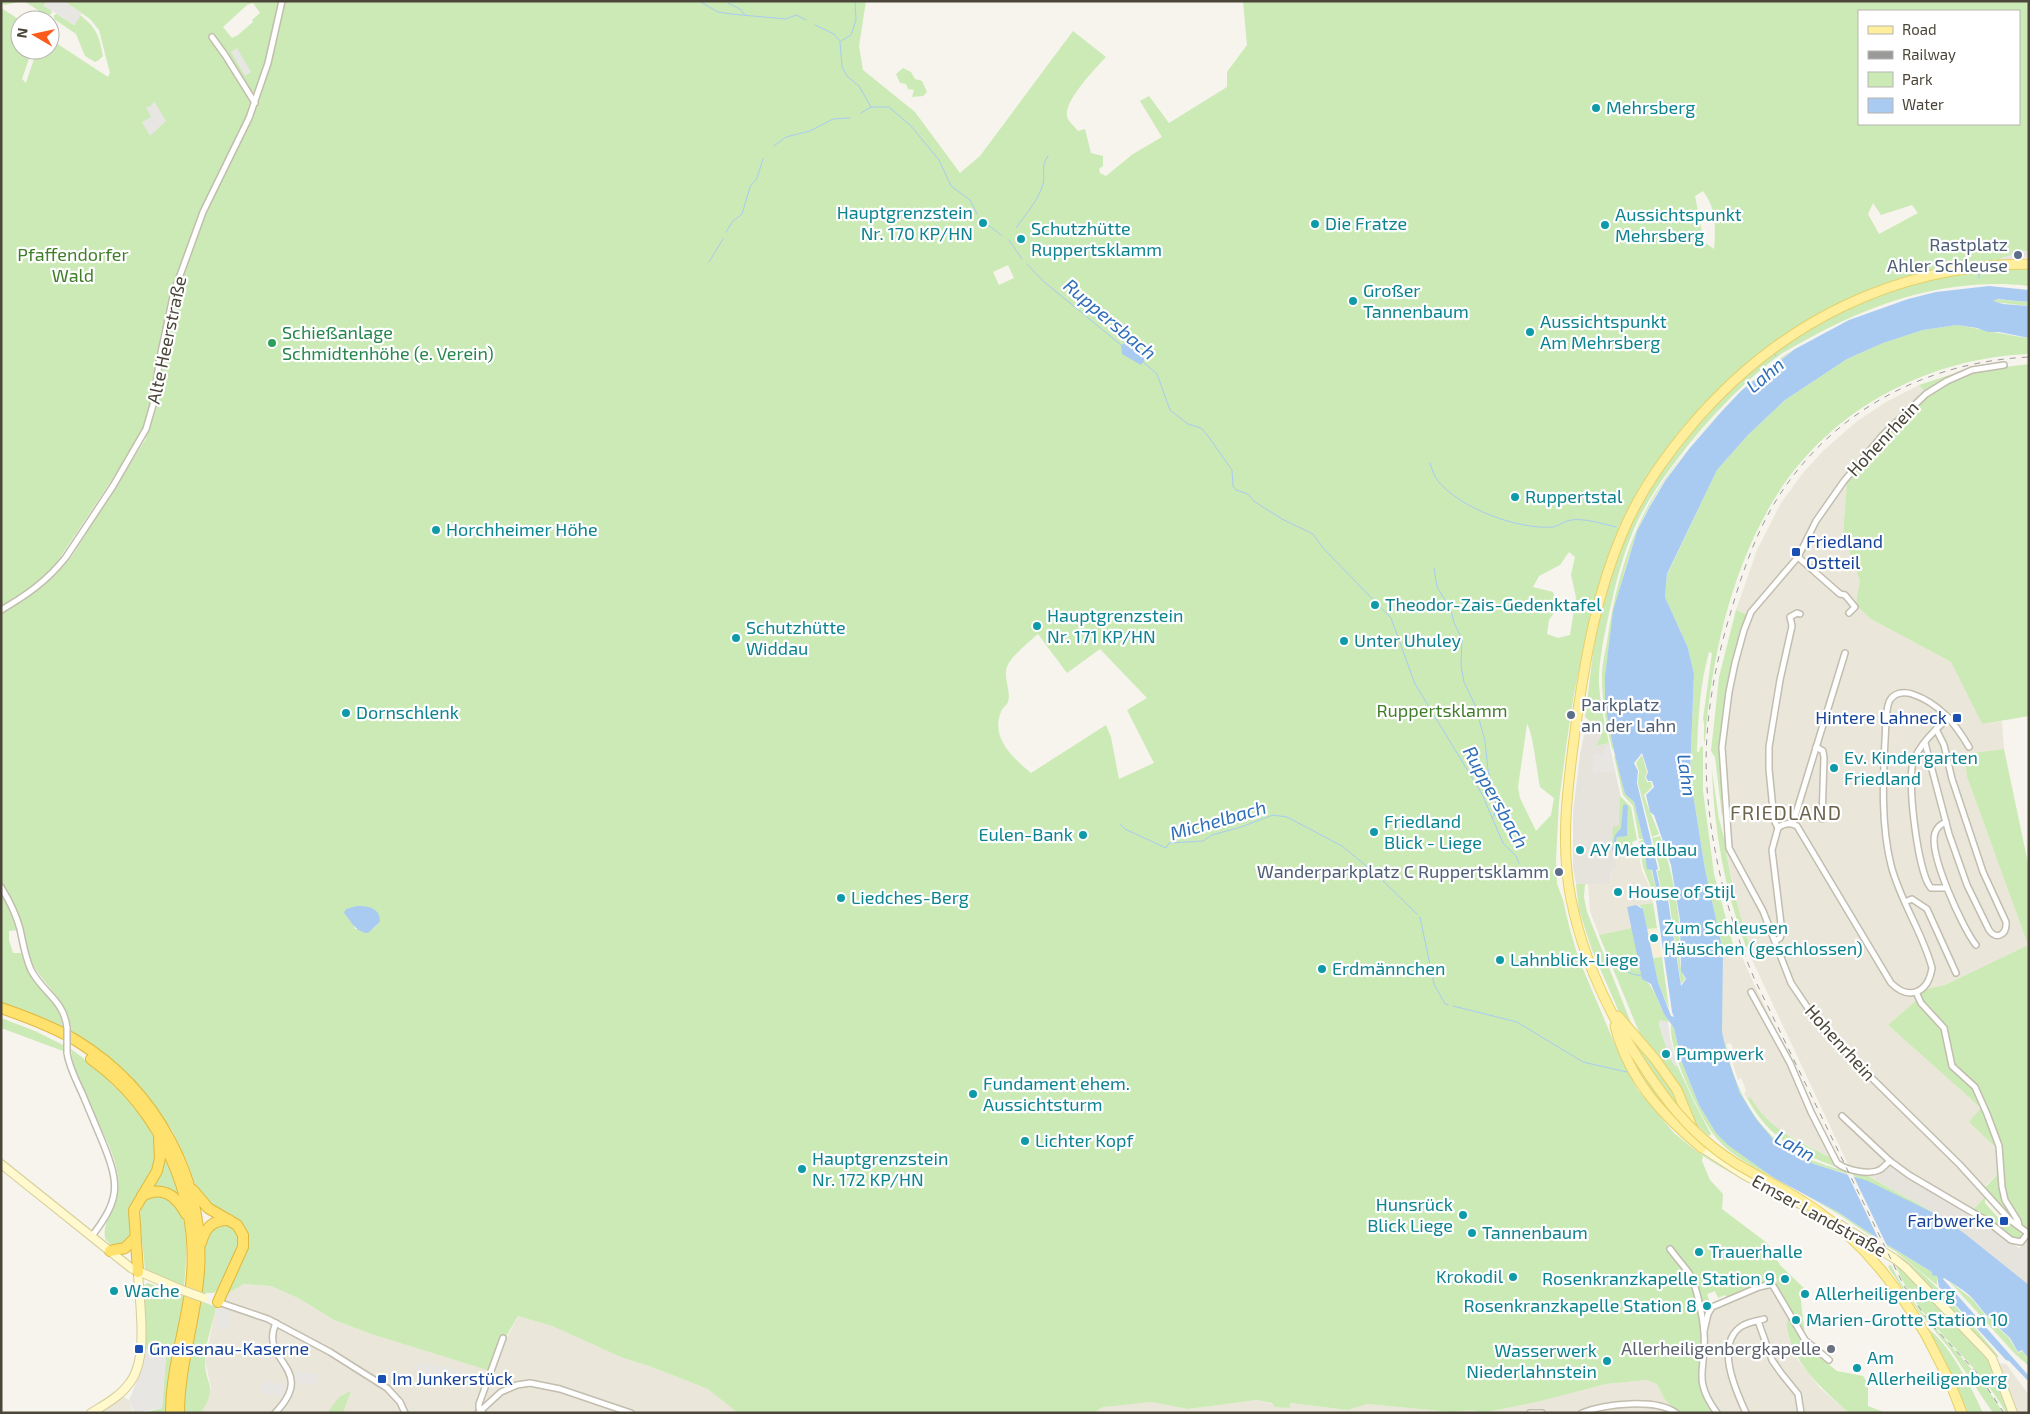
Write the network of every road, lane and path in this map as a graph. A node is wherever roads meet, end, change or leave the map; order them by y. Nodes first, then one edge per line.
1 (282, 1) edge
2 (212, 37) dead end
3 (255, 103) junction
4 (2029, 264) edge
5 (2004, 365) dead end
6 (1798, 557) junction
7 (1, 610) edge
8 (1849, 613) dead end
9 (1800, 614) dead end
10 (1845, 653) dead end
11 (1949, 718) junction
12 (1936, 729) junction
13 (1925, 744) junction
14 (1816, 747) junction
15 (1969, 747) dead end
16 (1822, 819) dead end
17 (1946, 822) junction
18 (1793, 823) junction
19 (1778, 828) junction
20 (1, 887) edge
21 (1946, 888) junction
22 (1905, 902) junction
23 (1775, 941) junction
24 (1976, 945) dead end
25 (1956, 973) dead end
26 (1751, 992) dead end
27 (1916, 992) junction
28 (1, 1008) edge
29 (1611, 1009) junction
30 (1, 1015) edge
31 (1842, 1116) dead end
32 (158, 1133) junction
33 (1702, 1148) junction
34 (1890, 1161) junction
35 (1, 1164) edge
36 (189, 1185) junction
37 (141, 1197) junction
38 (229, 1220) junction
39 (190, 1222) junction
40 (2019, 1227) junction
41 (2028, 1233) edge
42 (92, 1236) junction
43 (135, 1238) junction
44 (1670, 1249) dead end
45 (110, 1251) junction
46 (200, 1252) junction
47 (138, 1272) junction
48 (218, 1302) junction
49 (1764, 1319) dead end
50 (1758, 1321) junction
51 (276, 1323) junction
52 (1704, 1331) junction
53 (503, 1338) dead end
54 (1829, 1360) dead end
55 (480, 1412) edge
56 (1801, 1412) edge
57 (91, 1413) edge
58 (172, 1413) edge
59 (179, 1413) edge
60 (275, 1413) edge
61 (405, 1413) edge
62 (631, 1413) edge
63 (1530, 1413) edge
64 (1542, 1413) edge
65 (1582, 1413) edge
66 (1676, 1413) edge
67 (1717, 1413) edge
68 (1746, 1413) edge
69 (1962, 1413) edge
70 (2013, 1413) edge

1 - 3 street, Alte Heerstraße
2 - 3 street
3 - 7 street, Alte Heerstraße
4 - 29 main road
5 - 6 street, Hohenrhein
6 - 8 street
6 - 23 street, Hohenrhein
9 - 19 street
10 - 14 street
11 - 12 street
11 - 15 street
11 - 22 street
12 - 13 street
12 - 17 street
13 - 17 street
13 - 21 street
14 - 16 street
14 - 18 street
17 - 21 street
18 - 19 street
18 - 27 street
19 - 23 street
20 - 42 street, bridge
21 - 24 street
22 - 25 street
22 - 27 street
23 - 40 street, Hohenrhein
26 - 34 street
27 - 40 street
28 - 36 highway
29 - 33 main road
29 - 33 main road
29 - 69 main road, bridge
30 - 32 highway
31 - 34 street
32 - 37 highway
32 - 39 highway
33 - 70 street, Emser Landstraße
34 - 41 street
35 - 42 street
36 - 38 highway
36 - 46 highway
37 - 39 highway
37 - 43 highway
38 - 46 highway
38 - 48 highway
39 - 58 highway
40 - 41 street, Hohenrhein
42 - 45 street
43 - 45 highway
43 - 47 highway
44 - 52 street
45 - 47 street
46 - 59 highway
47 - 48 street, bridge
47 - 57 street
48 - 51 street
49 - 50 street
50 - 56 street
50 - 68 street
51 - 60 street
51 - 61 street
52 - 54 street
52 - 67 street
53 - 55 street
55 - 62 street
63 - 64 street
65 - 66 street

